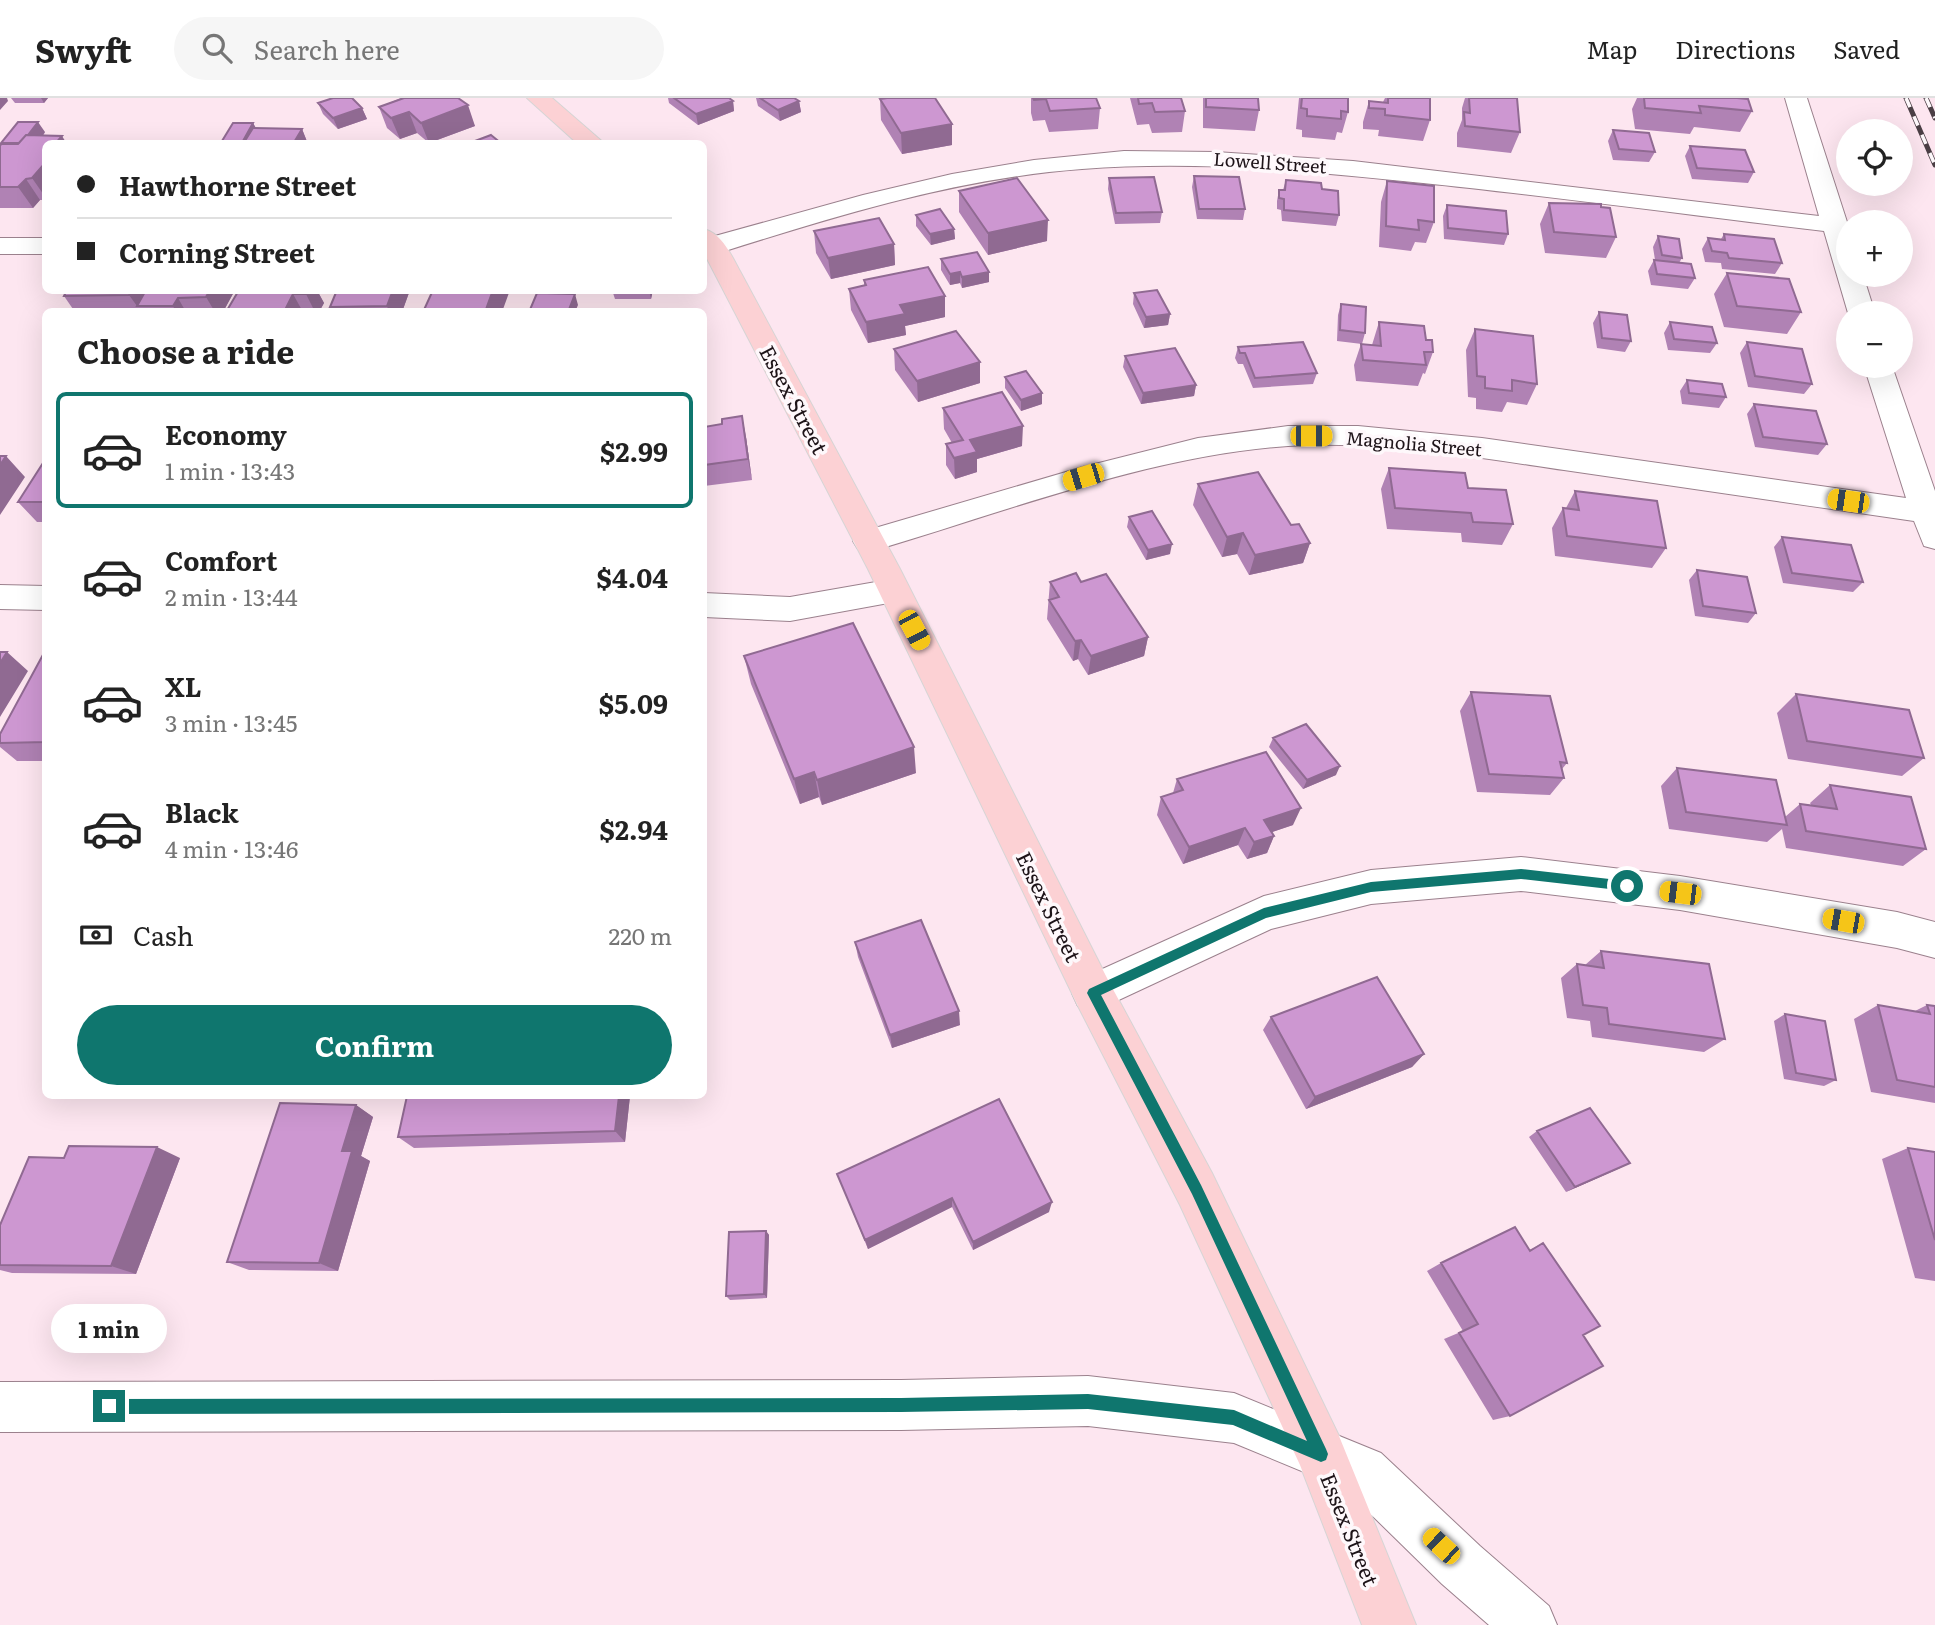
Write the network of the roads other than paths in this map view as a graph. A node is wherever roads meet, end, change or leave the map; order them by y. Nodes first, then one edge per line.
1 (538, 98) edge
2 (1796, 98) edge
3 (588, 140) edge
4 (1835, 225) junction
5 (1836, 228) edge
6 (707, 243) edge
7 (0, 246) edge
8 (42, 246) edge
9 (1882, 378) edge
10 (1931, 525) edge
11 (869, 541) junction
12 (893, 591) junction
13 (0, 597) edge
14 (42, 598) edge
15 (707, 605) edge
16 (1935, 940) edge
17 (1093, 993) junction
18 (0, 1407) edge
19 (1321, 1454) junction
20 (1389, 1625) edge
21 (1530, 1625) edge

1 - 3 main road
2 - 4 street
4 - 5 street
4 - 6 street, Lowell Street
6 - 11 main road, Essex Street
7 - 8 street
9 - 10 street
10 - 11 street, Magnolia Street
11 - 12 main road, Essex Street
12 - 15 street
12 - 17 main road, Essex Street
13 - 14 street
16 - 17 street
17 - 19 main road, Essex Street
18 - 19 street
19 - 20 main road, Essex Street
19 - 21 street

